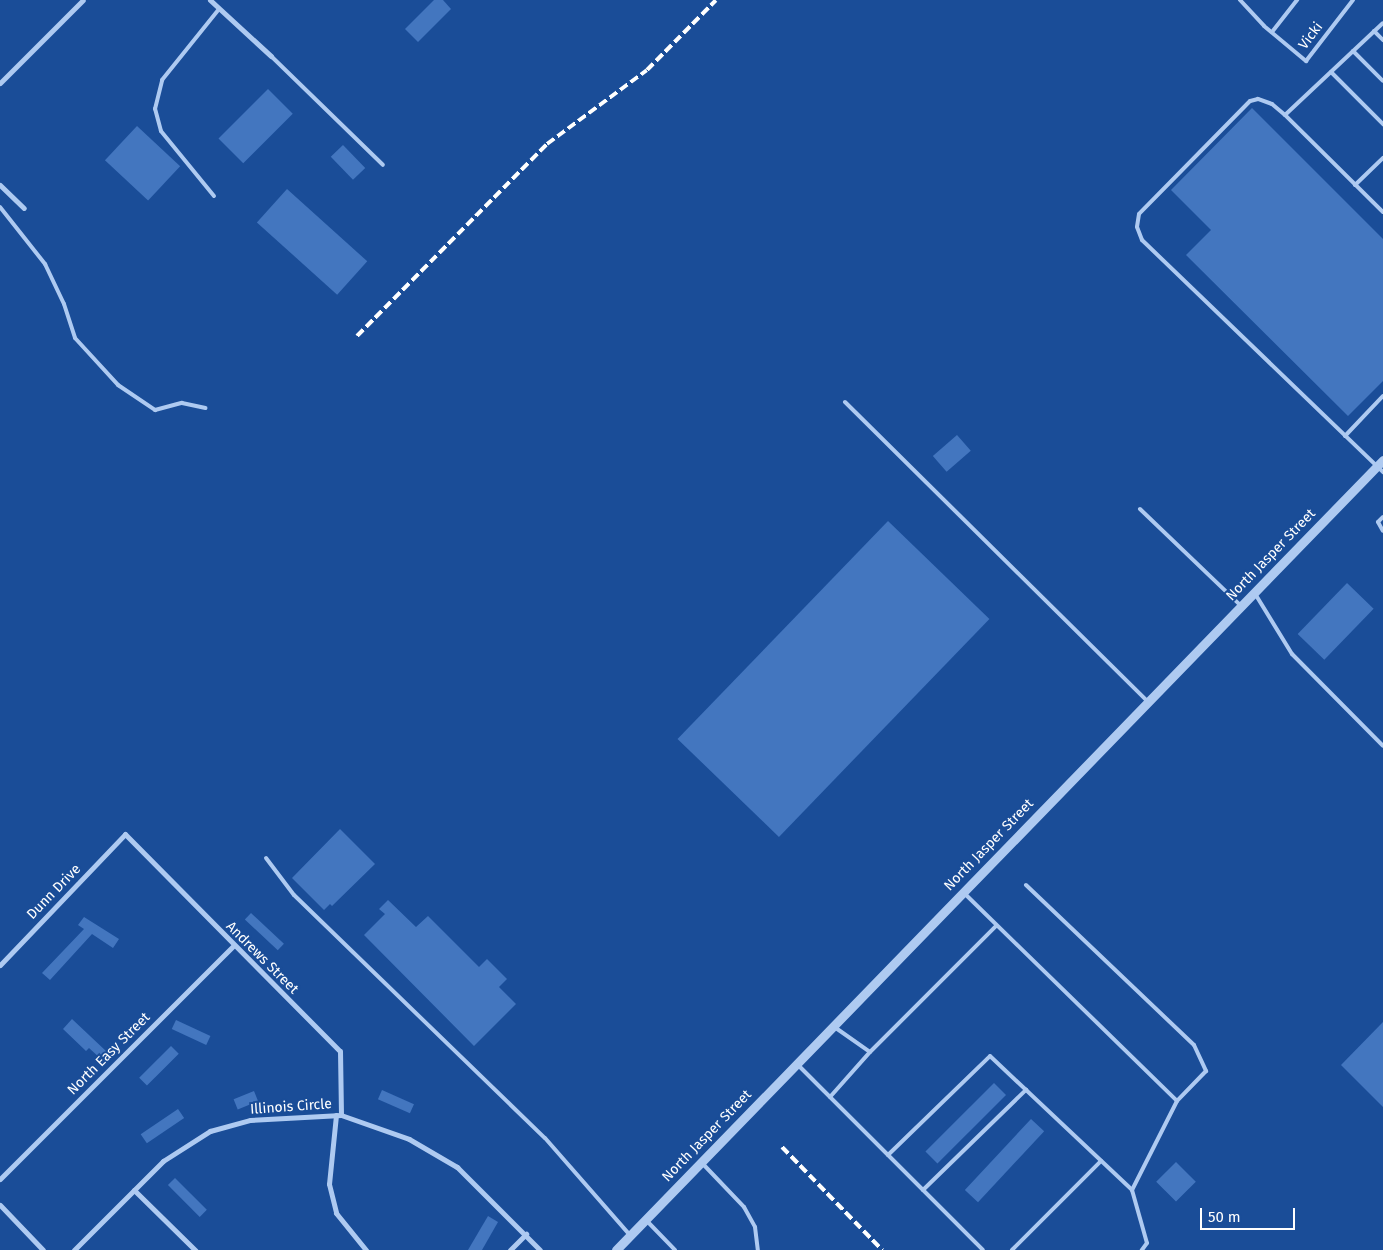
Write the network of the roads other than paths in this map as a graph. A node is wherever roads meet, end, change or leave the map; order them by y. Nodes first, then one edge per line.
1 (83, 0) edge
2 (210, 0) edge
3 (1240, 0) edge
4 (1297, 0) edge
5 (1353, 0) edge
6 (219, 9) junction
7 (1383, 23) edge
8 (1374, 31) junction
9 (1272, 32) junction
10 (1383, 40) edge
11 (1354, 51) junction
12 (271, 56) joint
13 (1331, 72) junction
14 (1383, 80) edge
15 (0, 83) edge
16 (1285, 115) junction
17 (1383, 124) edge
18 (1383, 158) edge
19 (383, 166) dead end
20 (0, 185) edge
21 (1355, 185) junction
22 (214, 196) dead end
23 (0, 207) edge
24 (24, 208) dead end
25 (1383, 212) edge
26 (1383, 396) edge
27 (845, 402) dead end
28 (205, 408) dead end
29 (1345, 436) junction
30 (1381, 466) edge
31 (1140, 509) dead end
32 (1383, 517) edge
33 (1383, 531) edge
34 (1254, 592) junction
35 (1241, 606) junction
36 (1148, 701) junction
37 (1383, 746) edge
38 (125, 834) joint
39 (266, 858) dead end
40 (1026, 885) dead end
41 (963, 892) junction
42 (996, 926) junction
43 (234, 946) junction
44 (0, 965) edge
45 (833, 1026) junction
46 (870, 1052) junction
47 (796, 1064) junction
48 (1026, 1090) junction
49 (830, 1097) junction
50 (1177, 1101) junction
51 (339, 1115) junction
52 (888, 1155) junction
53 (1101, 1161) junction
54 (700, 1162) junction
55 (0, 1179) edge
56 (134, 1190) junction
57 (923, 1190) junction
58 (1132, 1190) junction
59 (0, 1205) edge
60 (645, 1220) junction
61 (526, 1234) junction
62 (630, 1235) junction
63 (43, 1250) edge
64 (74, 1250) edge
65 (195, 1250) edge
66 (366, 1250) edge
67 (510, 1250) edge
68 (540, 1250) edge
69 (616, 1250) edge
70 (675, 1250) edge
71 (758, 1250) edge
72 (983, 1250) edge
73 (1012, 1250) edge
74 (1142, 1250) edge

1 - 15 street
2 - 6 street
3 - 9 lane
4 - 9 lane
5 - 9 lane, Vicki
6 - 12 street
6 - 22 lane
7 - 8 lane
8 - 10 lane
8 - 11 lane
11 - 13 lane
11 - 14 lane
12 - 19 lane
13 - 16 lane
13 - 17 lane
16 - 21 lane
16 - 29 lane
18 - 21 lane
20 - 24 street
21 - 25 lane
23 - 28 lane
26 - 29 lane
27 - 36 lane
29 - 30 lane
30 - 34 street, North Jasper Street
31 - 35 lane
32 - 33 lane
34 - 35 street, North Jasper Street
34 - 37 lane
35 - 36 street, North Jasper Street
36 - 41 street, North Jasper Street
38 - 43 street, Andrews Street
38 - 44 street, Dunn Drive
39 - 62 lane
40 - 50 lane
41 - 42 lane
41 - 45 street, North Jasper Street
42 - 46 lane
42 - 50 lane
43 - 51 street, Andrews Street
43 - 55 street, North Easy Street
45 - 46 lane
45 - 47 street, North Jasper Street
46 - 49 lane
47 - 49 lane
47 - 54 street, North Jasper Street
48 - 52 lane
48 - 53 lane
48 - 57 lane
49 - 52 lane
50 - 58 lane
51 - 56 street, Illinois Circle
51 - 61 street, Illinois Circle
51 - 66 street, Andrews Street
52 - 57 lane
53 - 58 lane
53 - 73 lane
54 - 60 street, North Jasper Street
54 - 71 lane
56 - 64 street, Illinois Circle
56 - 65 street
57 - 72 lane
58 - 74 lane
59 - 63 street
60 - 62 street, North Jasper Street
60 - 70 lane
61 - 67 street
61 - 68 street, Illinois Circle
62 - 69 street, North Jasper Street

